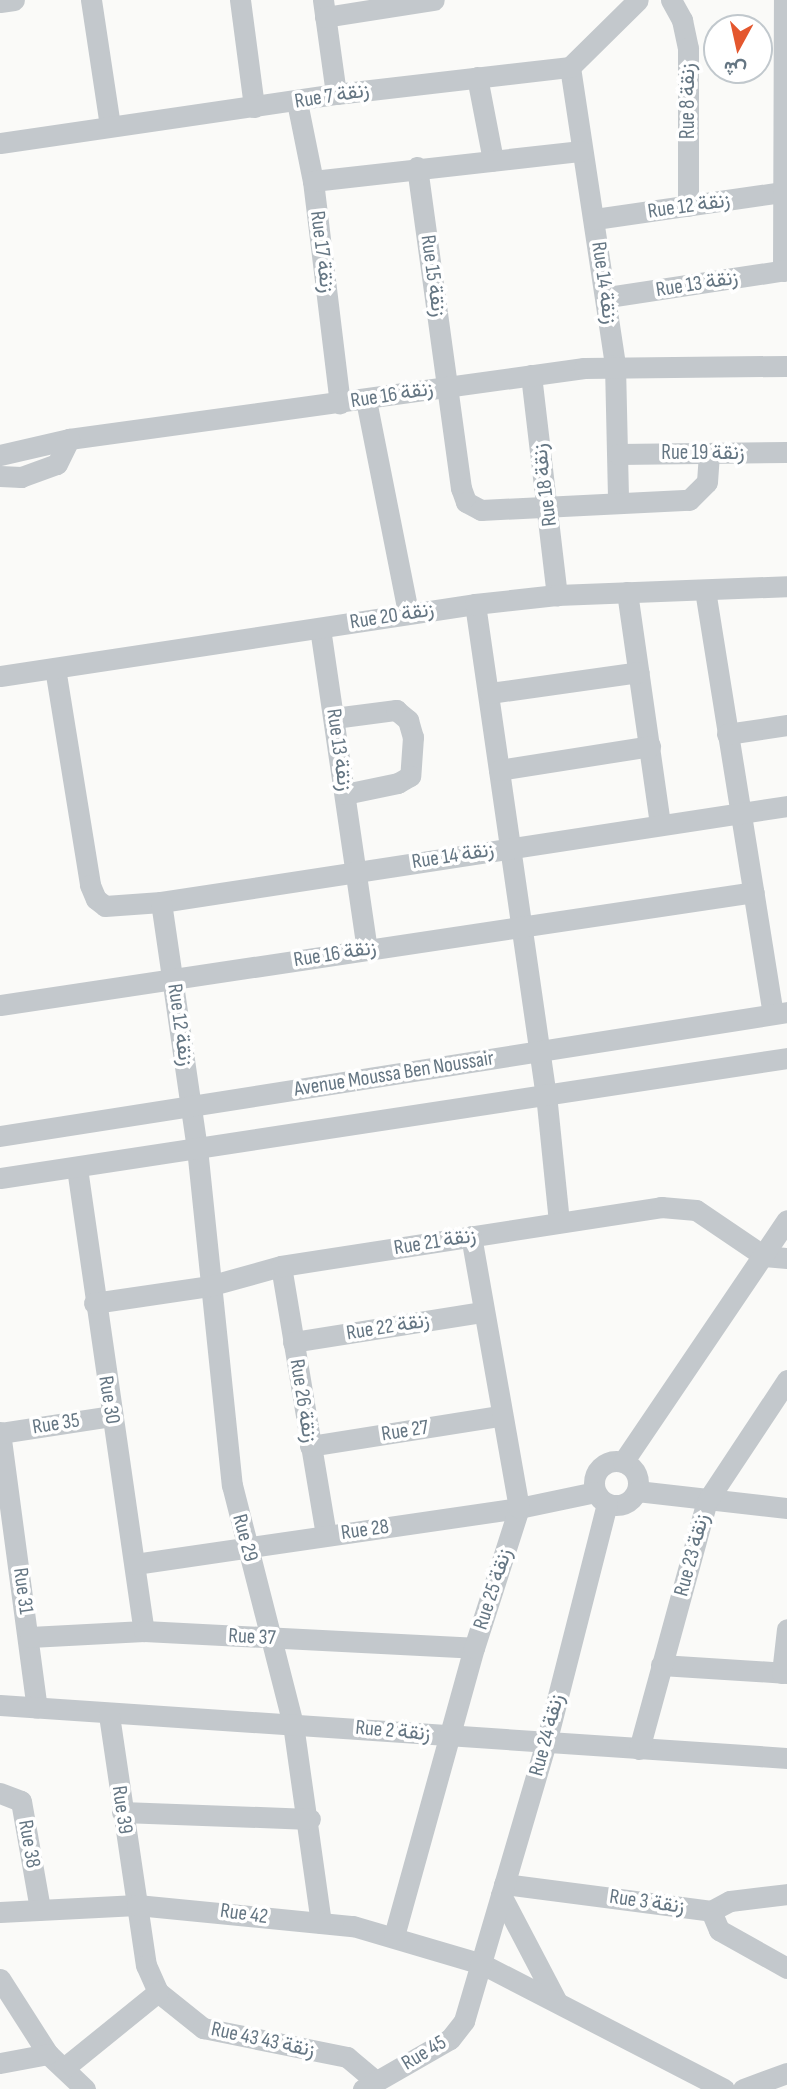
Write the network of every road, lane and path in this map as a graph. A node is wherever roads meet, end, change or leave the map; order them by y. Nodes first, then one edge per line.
1 (14, 0) edge
2 (91, 0) edge
3 (240, 0) edge
4 (434, 0) edge
5 (638, 0) edge
6 (671, 0) edge
7 (784, 0) edge
8 (0, 2) edge
9 (324, 8) edge
10 (570, 67) junction
11 (477, 77) junction
12 (336, 94) junction
13 (297, 102) junction
14 (254, 107) junction
15 (110, 126) junction
16 (0, 143) edge
17 (581, 151) junction
18 (493, 160) junction
19 (417, 167) junction
20 (313, 181) junction
21 (783, 192) junction
22 (688, 206) junction
23 (595, 219) junction
24 (785, 270) edge
25 (608, 297) junction
26 (615, 365) junction
27 (787, 366) edge
28 (531, 375) junction
29 (448, 386) junction
30 (366, 400) junction
31 (340, 403) junction
32 (69, 439) junction
33 (787, 452) edge
34 (709, 453) junction
35 (618, 454) junction
36 (0, 455) edge
37 (0, 476) edge
38 (618, 500) junction
39 (548, 504) junction
40 (787, 586) edge
41 (705, 590) junction
42 (627, 592) junction
43 (557, 595) junction
44 (475, 604) junction
45 (408, 613) junction
46 (320, 628) junction
47 (55, 668) junction
48 (639, 672) junction
49 (0, 676) edge
50 (490, 693) junction
51 (334, 718) junction
52 (787, 725) edge
53 (727, 734) junction
54 (650, 746) junction
55 (499, 770) junction
56 (345, 794) junction
57 (787, 806) edge
58 (739, 814) junction
59 (660, 825) junction
60 (511, 847) junction
61 (356, 872) junction
62 (754, 892) junction
63 (161, 902) junction
64 (522, 926) junction
65 (366, 950) junction
66 (173, 979) junction
67 (0, 1005) edge
68 (780, 1013) edge
69 (537, 1051) junction
70 (787, 1058) edge
71 (546, 1094) junction
72 (191, 1105) junction
73 (0, 1136) edge
74 (197, 1148) junction
75 (77, 1168) junction
76 (0, 1178) edge
77 (787, 1220) edge
78 (558, 1222) junction
79 (471, 1236) junction
80 (764, 1256) junction
81 (787, 1258) edge
82 (281, 1266) junction
83 (209, 1286) junction
84 (94, 1303) junction
85 (483, 1312) junction
86 (293, 1342) junction
87 (787, 1380) edge
88 (111, 1416) junction
89 (500, 1416) junction
90 (0, 1433) edge
91 (310, 1446) junction
92 (623, 1462) junction
93 (637, 1491) junction
94 (601, 1498) junction
95 (707, 1501) junction
96 (6, 1502) edge
97 (519, 1508) junction
98 (787, 1508) edge
99 (326, 1535) junction
100 (247, 1544) junction
101 (135, 1564) junction
102 (787, 1629) edge
103 (144, 1631) junction
104 (30, 1637) junction
105 (273, 1638) junction
106 (474, 1648) junction
107 (661, 1665) junction
108 (785, 1673) edge
109 (0, 1705) edge
110 (37, 1708) junction
111 (108, 1715) junction
112 (293, 1724) junction
113 (449, 1736) junction
114 (546, 1743) junction
115 (639, 1749) junction
116 (787, 1758) edge
117 (0, 1793) edge
118 (122, 1812) junction
119 (310, 1819) junction
120 (503, 1889) junction
121 (787, 1894) edge
122 (137, 1905) junction
123 (40, 1909) junction
124 (711, 1911) junction
125 (0, 1912) edge
126 (321, 1923) junction
127 (394, 1936) junction
128 (482, 1964) junction
129 (787, 1968) edge
130 (0, 1979) edge
131 (159, 1992) junction
132 (556, 2000) junction
133 (56, 2061) junction
134 (0, 2063) edge
135 (787, 2073) edge
136 (370, 2085) edge
137 (85, 2089) edge
138 (724, 2089) edge
139 (743, 2089) edge

1 - 8 street
2 - 15 street
3 - 14 street
4 - 9 street
5 - 10 street
6 - 22 street, Rue 8 زنقة
7 - 21 street
9 - 12 street
10 - 11 street, Rue 7 زنقة
10 - 17 street, Rue 14 زنقة
11 - 12 street, Rue 7 زنقة
11 - 18 street
12 - 13 street, Rue 7 زنقة
13 - 14 street, Rue 7 زنقة
13 - 20 street, Rue 17 زنقة
14 - 15 street, Rue 7 زنقة
15 - 16 street, Rue 7 زنقة
17 - 18 street
17 - 23 street, Rue 14 زنقة
18 - 19 street
19 - 20 street
19 - 29 street, Rue 15 زنقة
20 - 31 street, Rue 17 زنقة
21 - 22 street, Rue 12 زنقة
21 - 24 street
22 - 23 street, Rue 12 زنقة
23 - 25 street, Rue 14 زنقة
24 - 25 street, Rue 13 زنقة
25 - 26 street, Rue 14 زنقة
26 - 27 street, Rue 16 زنقة
26 - 28 street, Rue 16 زنقة
26 - 35 street, Rue 14 زنقة
28 - 29 street, Rue 16 زنقة
28 - 39 street, Rue 18 زنقة
29 - 30 street, Rue 16 زنقة
29 - 39 street
30 - 31 street, Rue 16 زنقة
30 - 45 street
31 - 32 street, Rue 16 زنقة
32 - 36 street, Rue 16 زنقة
32 - 37 street
33 - 34 street, Rue 19 زنقة
34 - 35 street, Rue 19 زنقة
34 - 38 street
35 - 38 street, Rue 14 زنقة
38 - 39 street
39 - 43 street, Rue 18 زنقة
40 - 41 street, Rue 20 زنقة
41 - 42 street, Rue 20 زنقة
41 - 53 street
42 - 43 street, Rue 20 زنقة
42 - 48 street
43 - 44 street, Rue 20 زنقة
44 - 45 street, Rue 20 زنقة
44 - 50 street
45 - 46 street, Rue 20 زنقة
46 - 47 street, Rue 20 زنقة
46 - 51 street, Rue 13 زنقة
47 - 49 street, Rue 20 زنقة
47 - 63 street, Rue 14 زنقة
48 - 50 street
48 - 54 street
50 - 55 street
51 - 56 street, Rue 13 زنقة
51 - 56 street
52 - 53 street
53 - 58 street
54 - 55 street
54 - 59 street
55 - 60 street
56 - 61 street, Rue 13 زنقة
57 - 58 street, Rue 14 زنقة
58 - 59 street, Rue 14 زنقة
58 - 62 street
59 - 60 street, Rue 14 زنقة
60 - 61 street, Rue 14 زنقة
60 - 64 street
61 - 63 street, Rue 14 زنقة
61 - 65 street, Rue 13 زنقة
62 - 64 street, Rue 16 زنقة
62 - 68 street
63 - 66 street, Rue 12 زنقة
64 - 65 street, Rue 16 زنقة
64 - 69 street
65 - 66 street, Rue 16 زنقة
66 - 67 street, Rue 16 زنقة
66 - 72 street, Rue 12 زنقة
68 - 69 street, Avenue Moussa Ben Noussair
69 - 71 street
69 - 72 street, Avenue Moussa Ben Noussair
70 - 71 street
71 - 74 street
71 - 78 street
72 - 73 street, Avenue Moussa Ben Noussair
72 - 74 street, Rue 12 زنقة
74 - 75 street
74 - 83 street, Rue 29
75 - 76 street
75 - 84 street, Rue 30
77 - 80 street
78 - 79 street, Rue 21 زنقة
78 - 80 street, Rue 21 زنقة
79 - 82 street, Rue 21 زنقة
79 - 85 street, Rue 25 زنقة
80 - 81 street
80 - 92 street
82 - 83 street, Rue 21 زنقة
82 - 86 street, Rue 26 زنقة
83 - 84 street, Rue 21 زنقة
83 - 100 street, Rue 29
84 - 88 street, Rue 30
85 - 86 street, Rue 22 زنقة
85 - 89 street, Rue 25 زنقة
86 - 91 street, Rue 26 زنقة
87 - 95 street, Rue 23 زنقة
88 - 90 street, Rue 35
88 - 101 street, Rue 30
89 - 91 street, Rue 27
89 - 97 street, Rue 25 زنقة
90 - 96 street, Rue 31
91 - 99 street, Rue 26 زنقة
92 - 93 street
92 - 94 street
93 - 94 street
93 - 95 street
94 - 97 street, Rue 28
94 - 114 street, Rue 24 زنقة
95 - 98 street
95 - 107 street, Rue 23 زنقة
96 - 104 street, Rue 31
97 - 99 street, Rue 28
97 - 106 street, Rue 25 زنقة
99 - 100 street, Rue 28
100 - 101 street, Rue 28
100 - 105 street, Rue 29
101 - 103 street, Rue 30
102 - 108 street
103 - 104 street, Rue 37
103 - 105 street, Rue 37
104 - 110 street, Rue 31
105 - 106 street, Rue 37
105 - 112 street, Rue 29
106 - 113 street, Rue 25 زنقة
107 - 108 street
107 - 115 street, Rue 23 زنقة
109 - 110 street, Rue 2 زنقة
110 - 111 street, Rue 2 زنقة
111 - 112 street, Rue 2 زنقة
111 - 118 street, Rue 39
112 - 113 street, Rue 2 زنقة
112 - 119 street, Rue 29
113 - 114 street, Rue 2 زنقة
113 - 127 street, Rue 25 زنقة
114 - 115 street, Rue 2 زنقة
114 - 120 street, Rue 24 زنقة
115 - 116 street, Rue 2 زنقة
117 - 123 street, Rue 38
118 - 119 street
118 - 122 street, Rue 39
119 - 126 street, Rue 29
120 - 124 street, Rue 3 زنقة
120 - 128 street, Rue 24 زنقة
120 - 132 street
121 - 124 street, Rue 3 زنقة
122 - 123 street, Rue 42
122 - 126 street, Rue 42
122 - 131 street, Rue 43 زنقة 43
123 - 125 street, Rue 42
124 - 129 street
126 - 127 street, Rue 42
127 - 128 street, Rue 42
128 - 132 street, Rue 42
128 - 136 street, Rue 45
130 - 133 street
131 - 133 street
131 - 136 street, Rue 43 زنقة 43
132 - 138 street, Rue 42
133 - 134 street
133 - 137 street
135 - 139 street

